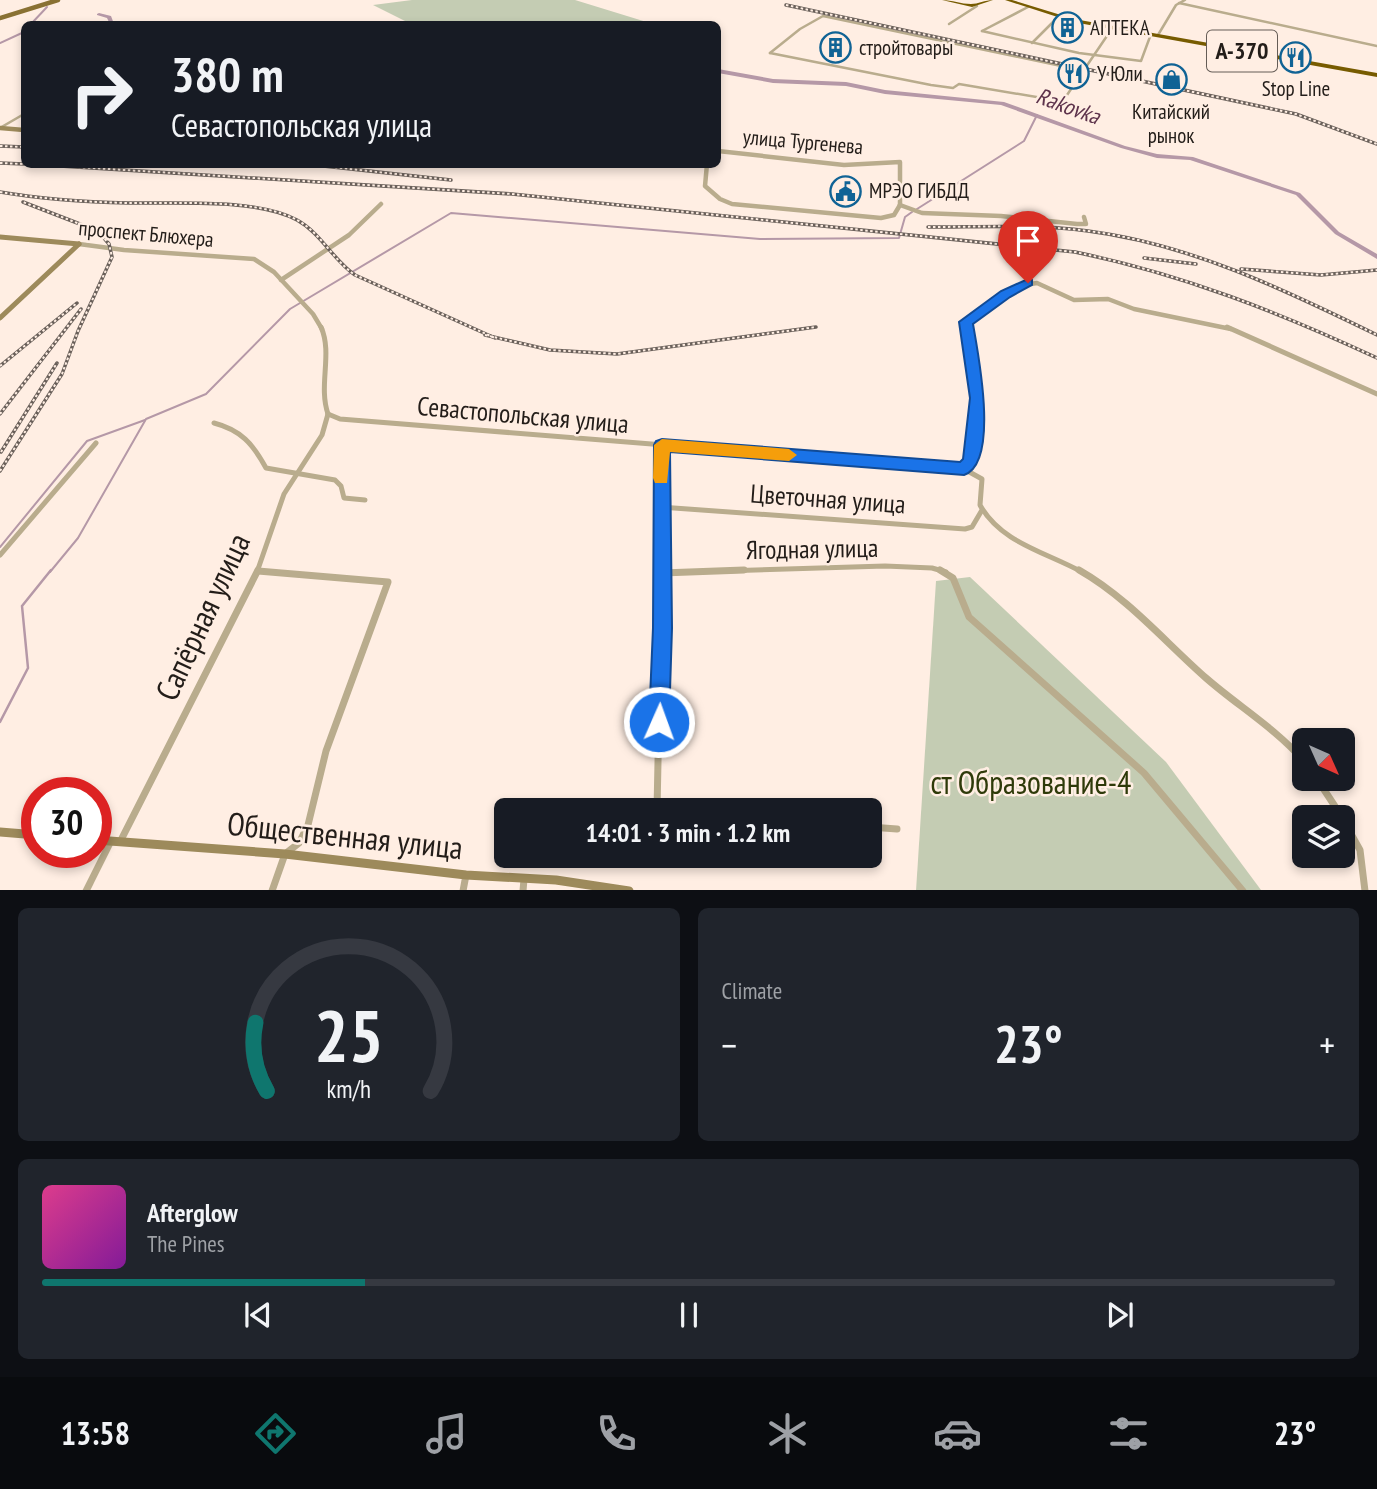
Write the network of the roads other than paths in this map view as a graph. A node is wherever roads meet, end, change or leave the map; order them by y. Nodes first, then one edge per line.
1 (58, 0) edge
2 (944, 0) edge
3 (991, 0) edge
4 (1007, 0) edge
5 (1185, 0) edge
6 (1179, 3) junction
7 (977, 6) junction
8 (1028, 7) junction
9 (1058, 17) junction
10 (0, 18) edge
11 (949, 24) dead end
12 (1113, 27) junction
13 (1154, 35) junction
14 (1032, 43) junction
15 (1377, 46) edge
16 (1092, 55) junction
17 (1085, 71) junction
18 (1377, 75) edge
19 (21, 116) edge
20 (0, 128) edge
21 (21, 130) edge
22 (721, 151) edge
23 (707, 168) edge
24 (381, 204) dead end
25 (900, 205) junction
26 (1084, 217) dead end
27 (0, 237) edge
28 (79, 244) junction
29 (281, 280) junction
30 (0, 318) edge
31 (1377, 394) edge
32 (328, 414) junction
33 (214, 423) dead end
34 (96, 443) dead end
35 (662, 445) junction
36 (964, 469) junction
37 (296, 474) junction
38 (365, 500) dead end
39 (660, 507) junction
40 (982, 510) junction
41 (0, 555) edge
42 (258, 570) junction
43 (662, 573) junction
44 (1292, 747) edge
45 (657, 798) edge
46 (882, 828) edge
47 (897, 829) dead end
48 (0, 832) edge
49 (21, 834) edge
50 (112, 841) edge
51 (116, 841) junction
52 (1355, 841) edge
53 (285, 854) junction
54 (466, 875) junction
55 (523, 879) junction
56 (87, 890) edge
57 (272, 890) edge
58 (463, 890) edge
59 (523, 890) edge
60 (620, 890) edge
61 (1242, 890) edge
62 (1365, 890) edge

1 - 10 main road
2 - 7 highway
3 - 7 highway
4 - 8 highway, А-370
5 - 6 street
6 - 13 street
6 - 15 street
7 - 11 street
8 - 9 highway, А-370
8 - 14 street
9 - 12 highway, А-370
9 - 14 street
12 - 13 highway, А-370
12 - 16 street
13 - 16 street
13 - 18 highway, А-370
14 - 16 street
16 - 17 street
17 - 17 street
19 - 20 street
20 - 21 main road
22 - 25 street, улица Тургенева
23 - 25 street
24 - 29 street
25 - 26 street
27 - 28 main road, проспект Блюхера
28 - 29 street, проспект Блюхера
28 - 30 main road
29 - 32 street, проспект Блюхера
31 - 36 street
32 - 35 street, Севастопольская улица
32 - 37 street, Сапёрная улица
33 - 37 street
34 - 41 street
35 - 36 street, Севастопольская улица
35 - 39 street
36 - 40 street
37 - 38 street
37 - 42 street, Сапёрная улица
39 - 40 street, Цветочная улица
39 - 43 street
40 - 44 street
42 - 51 street, Сапёрная улица
42 - 53 street
43 - 45 street
43 - 61 street, Ягодная улица
46 - 47 street
48 - 49 main road
50 - 51 main road, Общественная улица
51 - 53 main road, Общественная улица
51 - 56 street, Сапёрная улица
52 - 62 street
53 - 54 main road, Общественная улица
53 - 57 street
54 - 55 main road, Общественная улица
54 - 58 street
55 - 59 street
55 - 60 main road, Общественная улица

